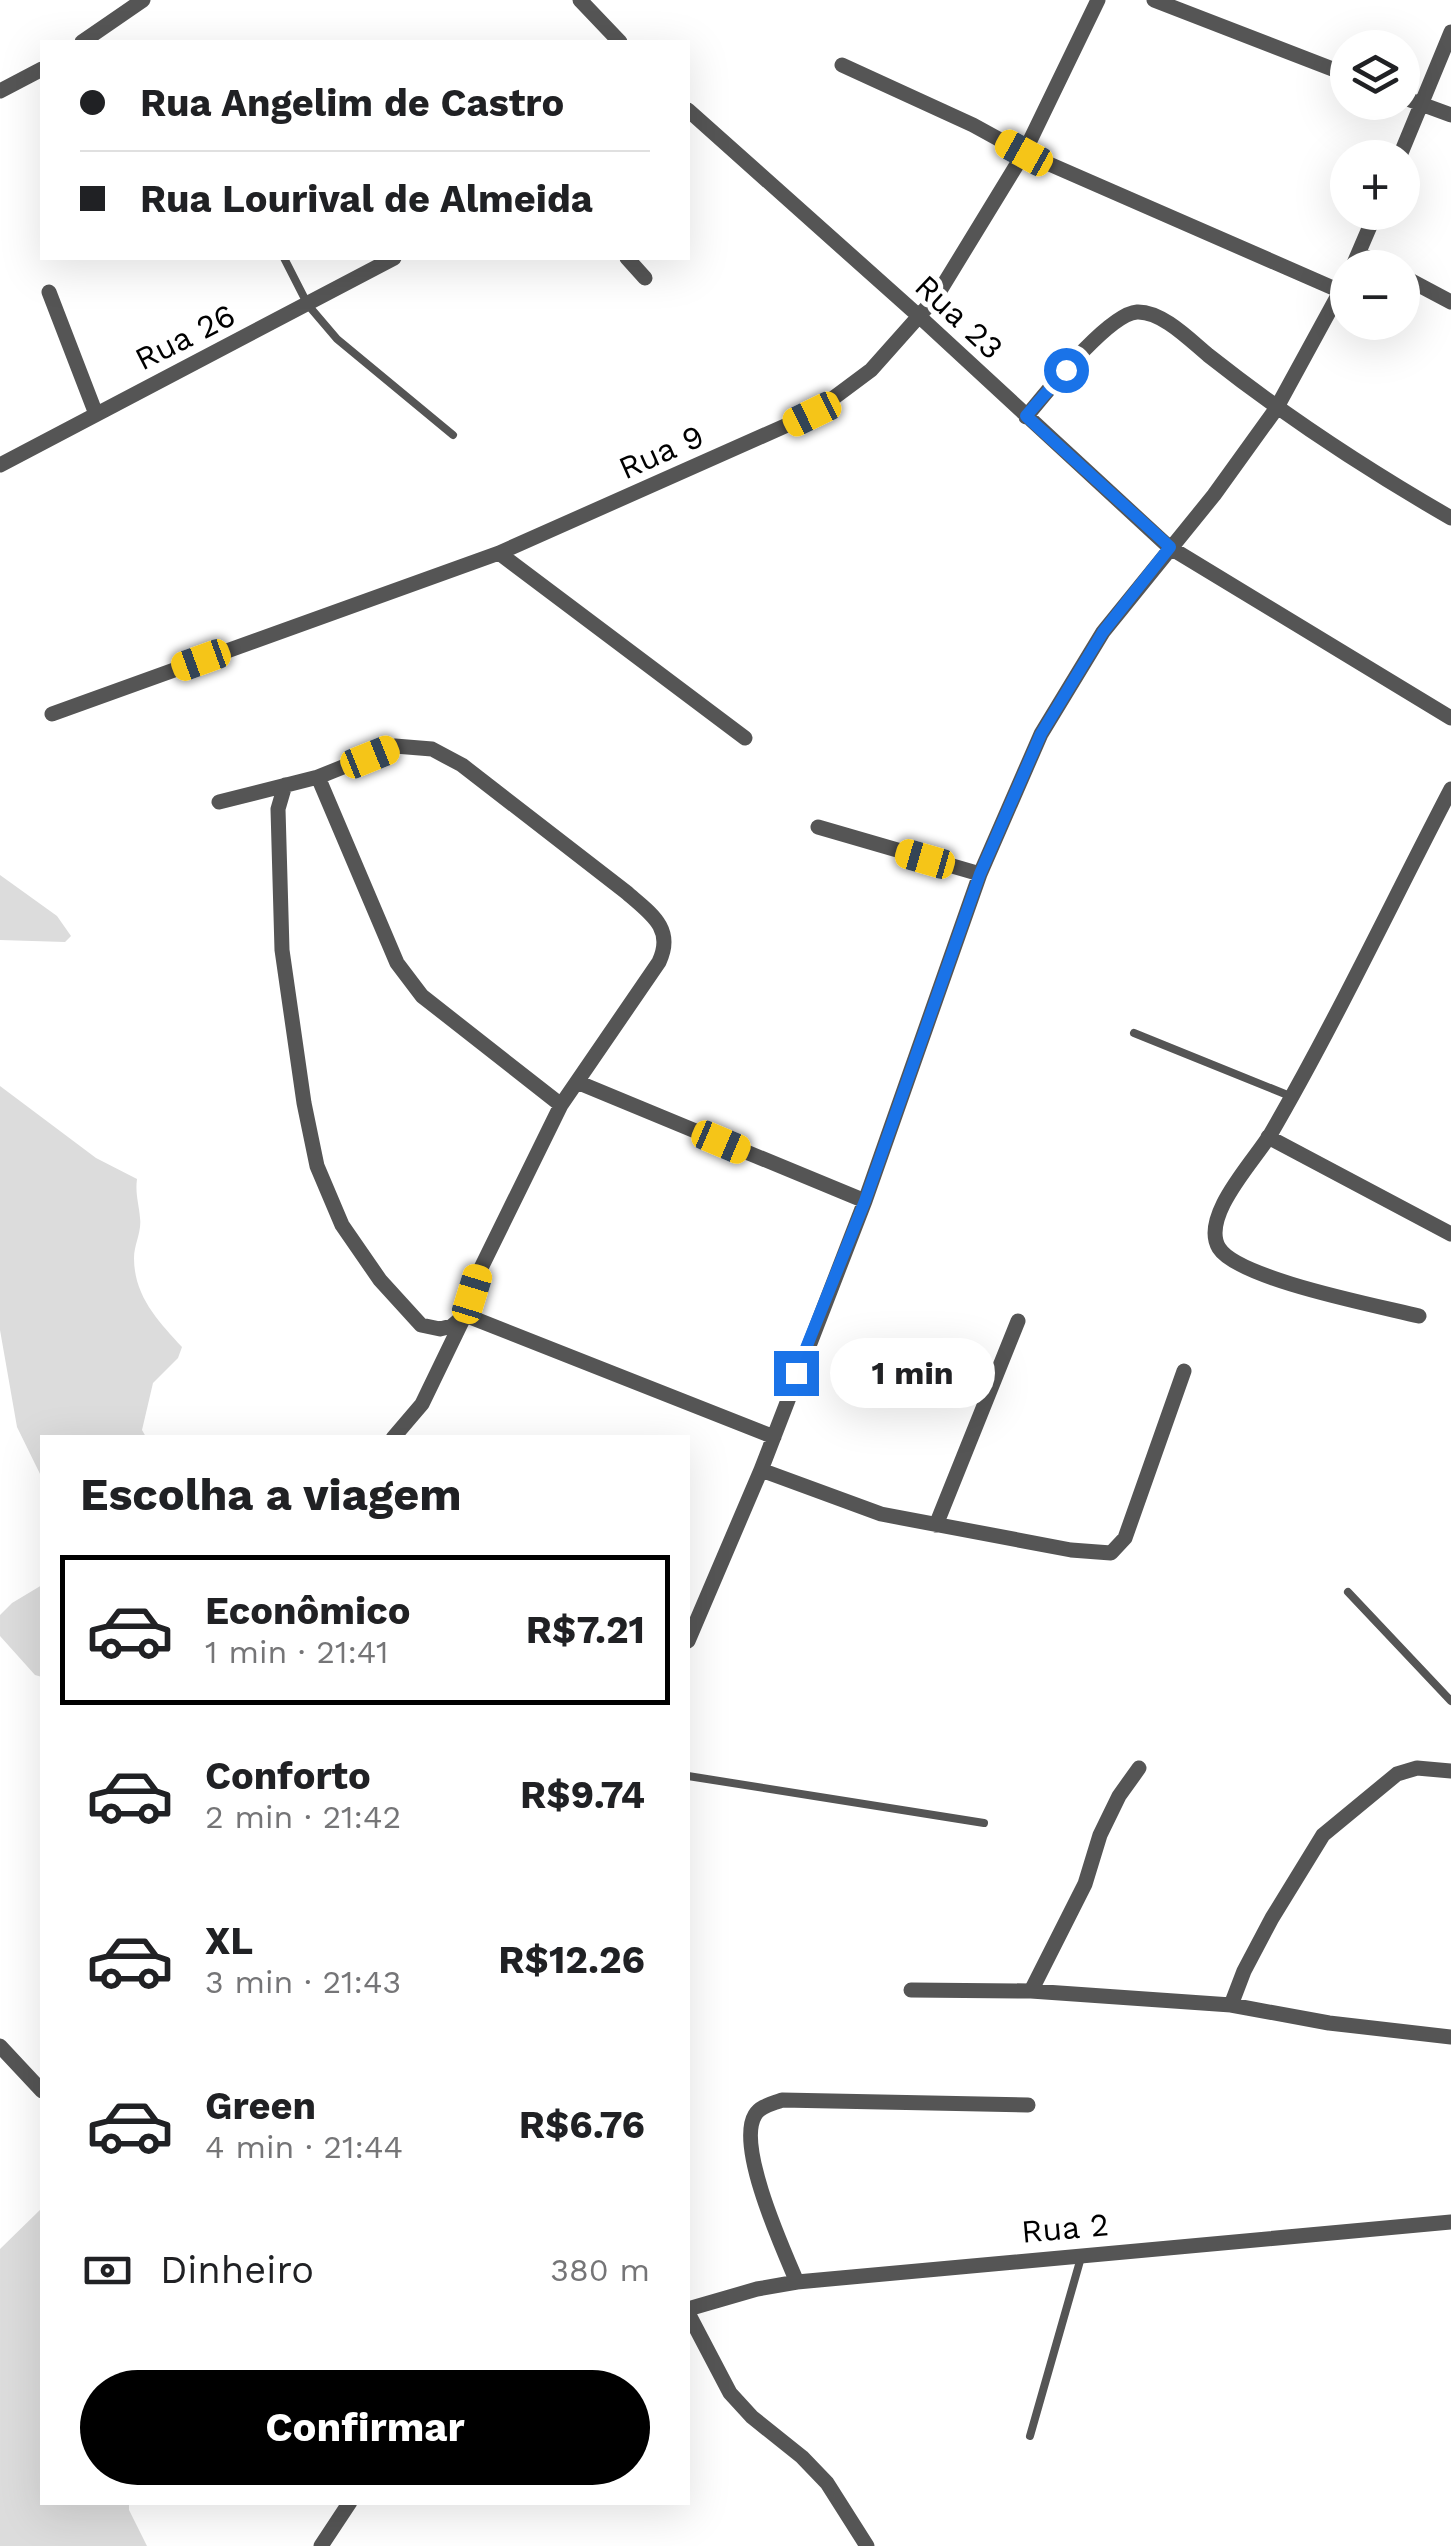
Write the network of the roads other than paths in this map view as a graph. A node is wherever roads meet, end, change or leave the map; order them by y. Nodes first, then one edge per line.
1 (143, 0) edge
2 (580, 0) edge
3 (1098, 0) edge
4 (1154, 0) edge
5 (1451, 32) edge
6 (85, 40) edge
7 (618, 40) edge
8 (842, 65) dead end
9 (1330, 68) edge
10 (40, 70) edge
11 (0, 91) edge
12 (1421, 104) junction
13 (690, 112) edge
14 (1451, 114) edge
15 (1406, 140) edge
16 (1024, 153) junction
17 (285, 260) edge
18 (390, 260) edge
19 (629, 260) edge
20 (645, 278) dead end
21 (1330, 278) edge
22 (1420, 286) edge
23 (48, 292) dead end
24 (1451, 302) edge
25 (308, 305) junction
26 (1330, 310) edge
27 (920, 318) junction
28 (1276, 409) junction
29 (96, 414) junction
30 (1026, 416) junction
31 (453, 435) dead end
32 (0, 465) edge
33 (1451, 518) edge
34 (1170, 547) junction
35 (500, 553) junction
36 (52, 714) dead end
37 (1451, 718) edge
38 (744, 738) dead end
39 (318, 777) junction
40 (285, 785) junction
41 (1451, 789) edge
42 (218, 802) dead end
43 (818, 827) dead end
44 (980, 874) junction
45 (1134, 1032) dead end
46 (577, 1082) junction
47 (1290, 1096) junction
48 (562, 1105) junction
49 (1268, 1137) junction
50 (865, 1201) junction
51 (1451, 1234) edge
52 (466, 1315) junction
53 (1419, 1316) dead end
54 (1018, 1321) dead end
55 (1184, 1371) dead end
56 (396, 1435) edge
57 (774, 1436) junction
58 (761, 1470) junction
59 (936, 1525) junction
60 (1348, 1592) dead end
61 (690, 1636) edge
62 (1451, 1702) edge
63 (1139, 1768) dead end
64 (1451, 1770) edge
65 (690, 1776) edge
66 (984, 1823) dead end
67 (911, 1990) dead end
68 (1031, 1990) junction
69 (1231, 2005) junction
70 (1450, 2032) edge
71 (0, 2046) edge
72 (40, 2089) edge
73 (1028, 2105) dead end
74 (1451, 2222) edge
75 (1082, 2254) junction
76 (796, 2282) junction
77 (690, 2310) edge
78 (690, 2315) edge
79 (1030, 2436) dead end
80 (348, 2505) edge
81 (321, 2546) edge
82 (867, 2546) edge

1 - 6 street
2 - 7 street
3 - 16 street, Rua 9
4 - 9 street
5 - 12 street
8 - 16 street
10 - 11 street
12 - 14 street
12 - 15 street
13 - 27 street, Rua 23
16 - 21 street
16 - 27 street, Rua 9
17 - 25 lane
18 - 25 street, Rua 26
19 - 20 street
22 - 24 street
23 - 29 street
25 - 29 street, Rua 26
25 - 31 lane
26 - 28 street
27 - 30 street, Rua 23
27 - 35 street, Rua 9
28 - 30 street
28 - 33 street
28 - 34 street
29 - 32 street, Rua 26
30 - 34 street, Rua 23
34 - 37 street, Rua 23
34 - 44 street
35 - 36 street, Rua 9
35 - 38 street
39 - 40 street
39 - 46 street
39 - 48 street
40 - 42 street
40 - 52 street
41 - 47 street
43 - 44 street
44 - 50 street
45 - 47 lane
46 - 48 street
46 - 50 street
47 - 49 street
48 - 52 street
49 - 51 street
49 - 53 street
50 - 57 street
52 - 56 street
52 - 57 street
54 - 59 street
55 - 59 street
57 - 58 street
58 - 59 street
58 - 61 street
60 - 62 lane
63 - 68 street
64 - 69 street
65 - 66 lane
67 - 68 street
68 - 69 street
69 - 70 street
71 - 72 street
73 - 76 street
74 - 75 street, Rua 2
75 - 76 street, Rua 2
75 - 79 lane
76 - 77 street, Rua 2
78 - 82 street
80 - 81 street

